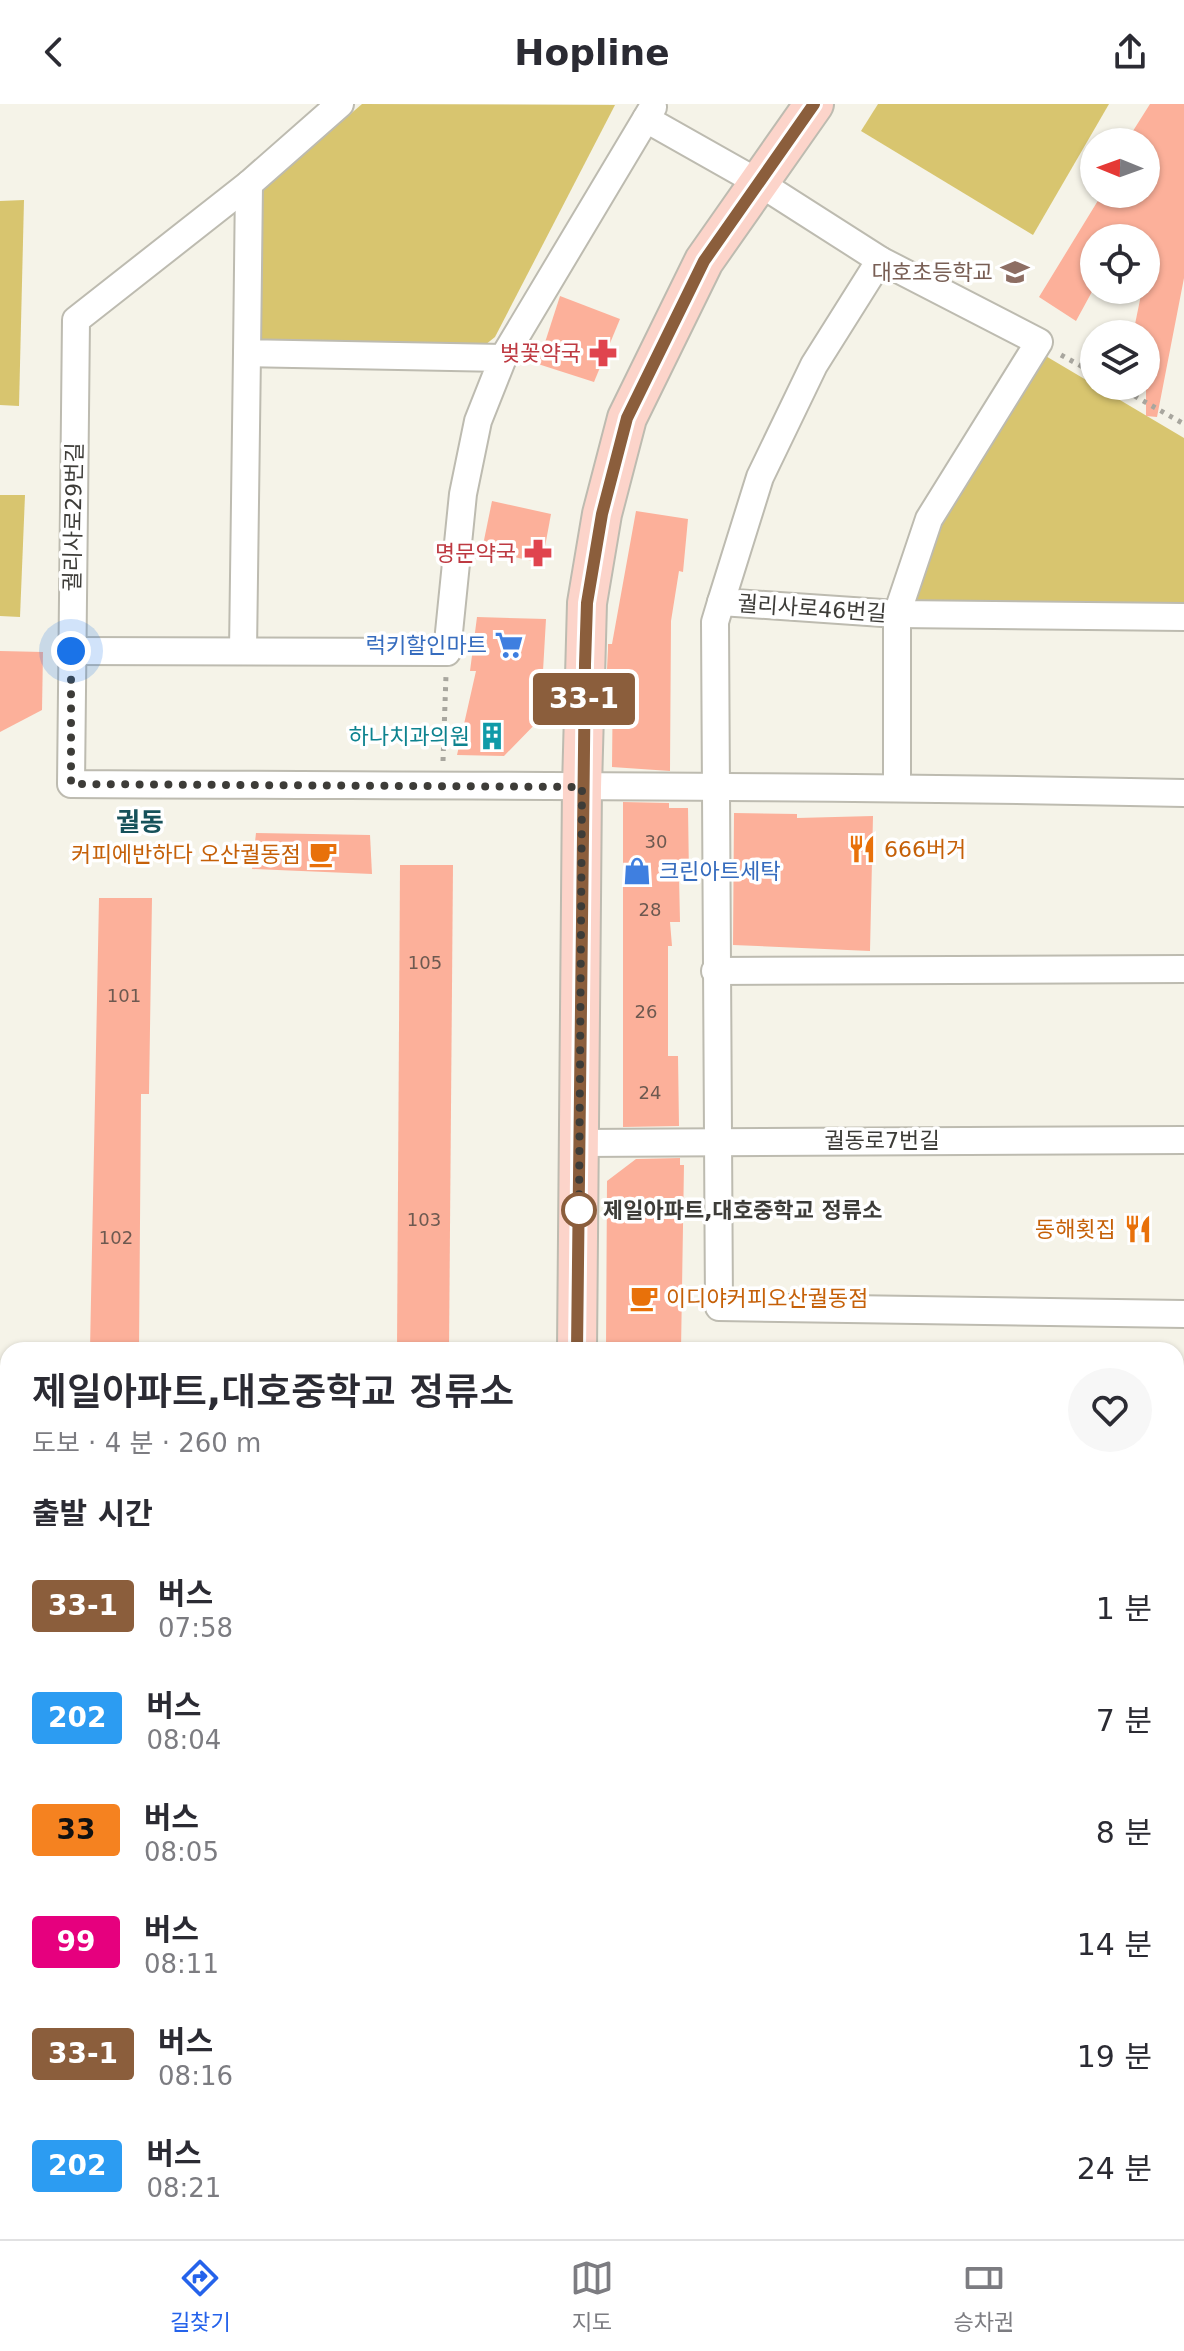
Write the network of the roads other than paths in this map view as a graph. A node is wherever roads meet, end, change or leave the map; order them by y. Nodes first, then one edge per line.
1 (340, 104) edge
2 (814, 104) edge
3 (651, 112) edge
4 (249, 184) junction
5 (761, 184) junction
6 (880, 260) junction
7 (247, 353) junction
8 (503, 358) junction
9 (721, 602) junction
10 (897, 614) junction
11 (1184, 617) edge
12 (71, 651) junction
13 (243, 651) junction
14 (582, 787) junction
15 (897, 787) junction
16 (714, 790) junction
17 (1184, 793) edge
18 (1184, 969) edge
19 (715, 971) junction
20 (717, 1140) junction
21 (1184, 1140) edge
22 (580, 1143) junction
23 (1184, 1314) edge
24 (577, 1342) edge

1 - 4 street, 궐리사로29번길
2 - 5 street
3 - 5 street
3 - 8 street
4 - 7 street
4 - 12 street, 궐리사로29번길
5 - 6 street
5 - 14 street
6 - 9 street, 궐리사로46번길
6 - 10 street
7 - 8 street
7 - 13 street
8 - 13 street
9 - 10 street, 궐리사로46번길
9 - 16 street
10 - 11 street, 궐리사로46번길
10 - 15 street
12 - 13 street
12 - 14 street, 궐리사로29번길
14 - 16 street, 궐리사로29번길
14 - 22 street
15 - 16 street, 궐리사로29번길
15 - 17 street, 궐리사로29번길
16 - 19 street
18 - 19 street
19 - 20 street
20 - 21 street, 궐동로7번길
20 - 22 street, 궐동로7번길
20 - 23 street
22 - 24 street

